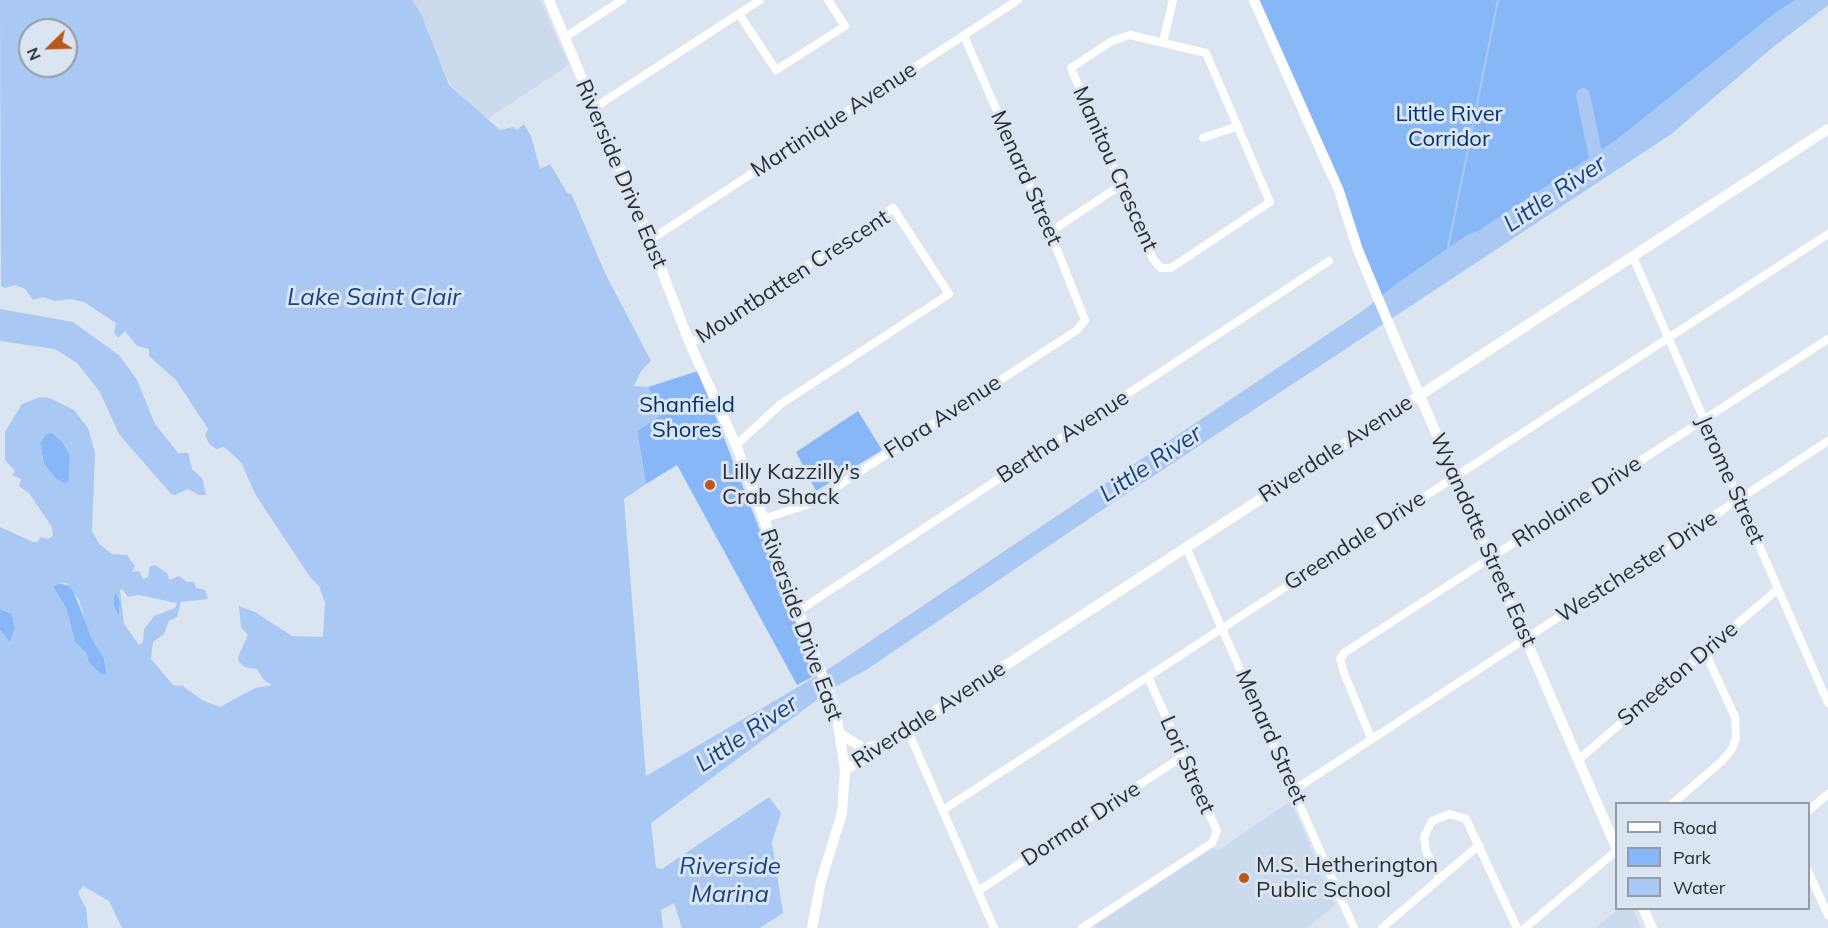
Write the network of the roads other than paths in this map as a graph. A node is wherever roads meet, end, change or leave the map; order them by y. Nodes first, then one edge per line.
1 (549, 0) edge
2 (622, 0) edge
3 (760, 0) edge
4 (828, 0) edge
5 (1018, 0) edge
6 (1173, 0) edge
7 (1254, 0) edge
8 (740, 14) junction
9 (964, 36) junction
10 (564, 38) junction
11 (1163, 42) junction
12 (594, 108) junction
13 (1238, 126) junction
14 (1828, 129) edge
15 (1203, 138) dead end
16 (1121, 185) junction
17 (1050, 232) junction
18 (1828, 234) edge
19 (650, 240) junction
20 (1633, 257) junction
21 (1329, 261) dead end
22 (1085, 320) joint
23 (1669, 338) junction
24 (1828, 339) edge
25 (690, 344) junction
26 (1420, 395) junction
27 (1704, 420) junction
28 (1828, 441) edge
29 (736, 445) junction
30 (1455, 476) junction
31 (1739, 500) junction
32 (763, 519) junction
33 (1186, 547) junction
34 (1491, 558) junction
35 (1778, 589) junction
36 (797, 612) junction
37 (1223, 628) junction
38 (1526, 638) junction
39 (1705, 652) junction
40 (1148, 677) junction
41 (1828, 703) edge
42 (908, 731) junction
43 (840, 734) junction
44 (1371, 738) junction
45 (884, 745) junction
46 (1183, 756) junction
47 (1578, 760) junction
48 (845, 770) junction
49 (1294, 790) junction
50 (1828, 794) edge
51 (1674, 802) edge
52 (943, 810) junction
53 (1810, 810) edge
54 (1615, 844) edge
55 (1479, 845) junction
56 (1615, 851) edge
57 (1810, 873) edge
58 (1440, 879) junction
59 (978, 891) junction
60 (1643, 910) edge
61 (1828, 915) edge
62 (817, 926) edge
63 (994, 928) edge
64 (1082, 928) edge
65 (1354, 928) edge
66 (1382, 928) edge
67 (1517, 928) edge
68 (1525, 928) edge
69 (1652, 928) edge

1 - 10 street, Riverside Drive East
2 - 10 street
3 - 8 street
4 - 8 street
5 - 9 street, Martinique Avenue
6 - 11 street
7 - 26 street, Wyandotte Street East
8 - 12 street
9 - 17 street, Menard Street
9 - 19 street, Martinique Avenue
10 - 12 street, Riverside Drive East
11 - 13 street, Manitou Crescent
11 - 16 street, Manitou Crescent
12 - 19 street, Riverside Drive East
13 - 15 street
13 - 16 street, Manitou Crescent
14 - 20 street, Riverdale Avenue
16 - 17 street
17 - 22 street, Menard Street
18 - 23 street, Greendale Drive
19 - 25 street, Riverside Drive East
20 - 23 street, Jerome Street
20 - 26 street, Riverdale Avenue
21 - 36 street, Bertha Avenue
22 - 32 street, Flora Avenue
23 - 27 street, Jerome Street
23 - 30 street, Greendale Drive
24 - 27 street, Rholaine Drive
25 - 29 street, Riverside Drive East
25 - 29 street, Mountbatten Crescent
26 - 30 street, Wyandotte Street East
26 - 33 street, Riverdale Avenue
27 - 31 street, Jerome Street
27 - 34 street, Rholaine Drive
28 - 31 street, Westchester Drive
29 - 32 street, Riverside Drive East
30 - 34 street, Wyandotte Street East
30 - 37 street, Greendale Drive
31 - 35 street, Jerome Street
31 - 38 street, Westchester Drive
32 - 36 street, Riverside Drive East
33 - 37 street, Menard Street
33 - 42 street, Riverdale Avenue
34 - 38 street, Wyandotte Street East
34 - 44 street, Rholaine Drive
35 - 39 street, Smeeton Drive
35 - 41 street, Jerome Street
36 - 43 street, Riverside Drive East
37 - 40 street, Greendale Drive
37 - 49 street, Menard Street
38 - 44 street, Westchester Drive
38 - 47 street, Wyandotte Street East
39 - 47 street, Smeeton Drive
39 - 51 street
40 - 46 street, Lori Street
40 - 52 street, Greendale Drive
42 - 45 street, Riverdale Avenue
42 - 52 street
43 - 45 street
43 - 48 street, Riverside Drive East
44 - 49 street, Westchester Drive
45 - 48 street, Riverdale Avenue
46 - 59 street, Dormar Drive
46 - 64 street, Lori Street
47 - 54 street, Wyandotte Street East
48 - 62 street, Riverside Drive East
49 - 65 street, Menard Street
50 - 53 street
52 - 59 street
55 - 58 street
55 - 58 street
55 - 67 street
56 - 68 street
57 - 61 street
58 - 66 street
59 - 63 street
60 - 69 street

